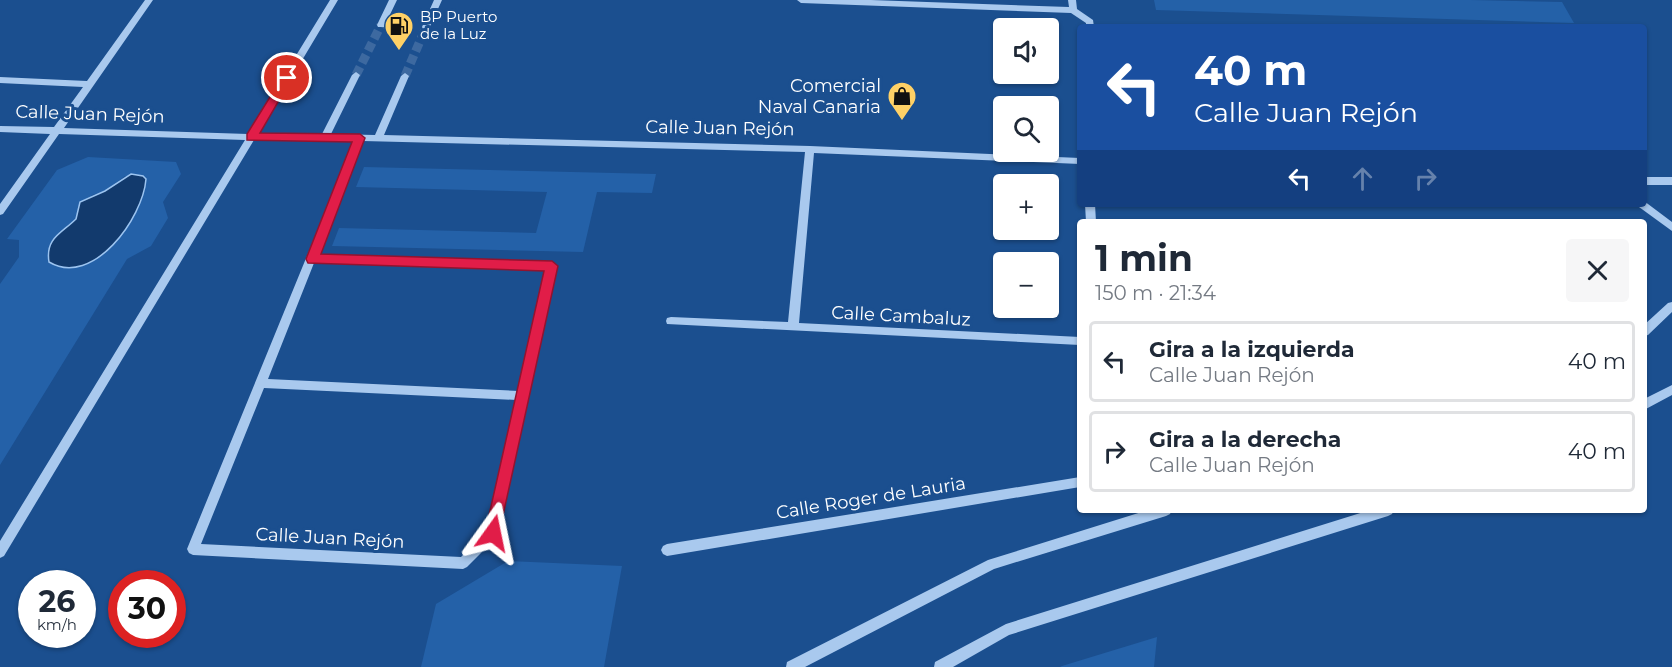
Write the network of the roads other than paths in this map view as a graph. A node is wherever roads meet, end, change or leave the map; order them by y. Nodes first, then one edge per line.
1 (149, 0) edge
2 (334, 0) edge
3 (393, 0) edge
4 (438, 0) edge
5 (801, 0) edge
6 (1072, 0) edge
7 (1073, 10) junction
8 (1090, 24) edge
9 (381, 25) tunnel mouth
10 (426, 27) tunnel mouth
11 (357, 75) tunnel mouth
12 (405, 76) tunnel mouth
13 (0, 80) edge
14 (90, 84) junction
15 (0, 129) edge
16 (57, 131) junction
17 (251, 137) junction
18 (325, 138) junction
19 (360, 138) junction
20 (378, 138) junction
21 (810, 149) junction
22 (1077, 161) edge
23 (1672, 181) edge
24 (1647, 182) edge
25 (1646, 207) edge
26 (0, 211) edge
27 (1672, 227) edge
28 (312, 259) junction
29 (1672, 306) edge
30 (671, 321) dead end
31 (793, 327) junction
32 (1647, 329) edge
33 (1077, 341) edge
34 (261, 382) junction
35 (1672, 390) edge
36 (523, 396) junction
37 (1647, 403) edge
38 (1077, 482) edge
39 (1143, 513) edge
40 (1378, 513) edge
41 (1128, 515) edge
42 (667, 550) dead end
43 (0, 552) edge
44 (792, 667) edge
45 (940, 667) edge

1 - 14 street
2 - 17 street
3 - 9 street
4 - 10 street
5 - 7 street
6 - 7 street
7 - 8 street
11 - 18 street
12 - 20 street
13 - 14 street
14 - 16 street
15 - 16 street, Calle Juan Rejón
16 - 17 street, Calle Juan Rejón
16 - 26 street
17 - 18 street, Calle Juan Rejón
17 - 43 street
18 - 19 street, Calle Juan Rejón
19 - 20 street, Calle Juan Rejón
19 - 28 street, Calle Juan Rejón
20 - 21 street, Calle Juan Rejón
21 - 22 street, Calle Juan Rejón
21 - 31 street
23 - 24 street
25 - 27 street
28 - 34 street, Calle Juan Rejón
28 - 36 street, Calle Juan Rejón
29 - 32 street
30 - 31 street, Calle Cambaluz
31 - 33 street, Calle Cambaluz
34 - 36 street
34 - 36 street, Calle Juan Rejón
35 - 37 street
38 - 42 street, Calle Roger de Lauria
39 - 41 street
40 - 45 street
41 - 44 street

